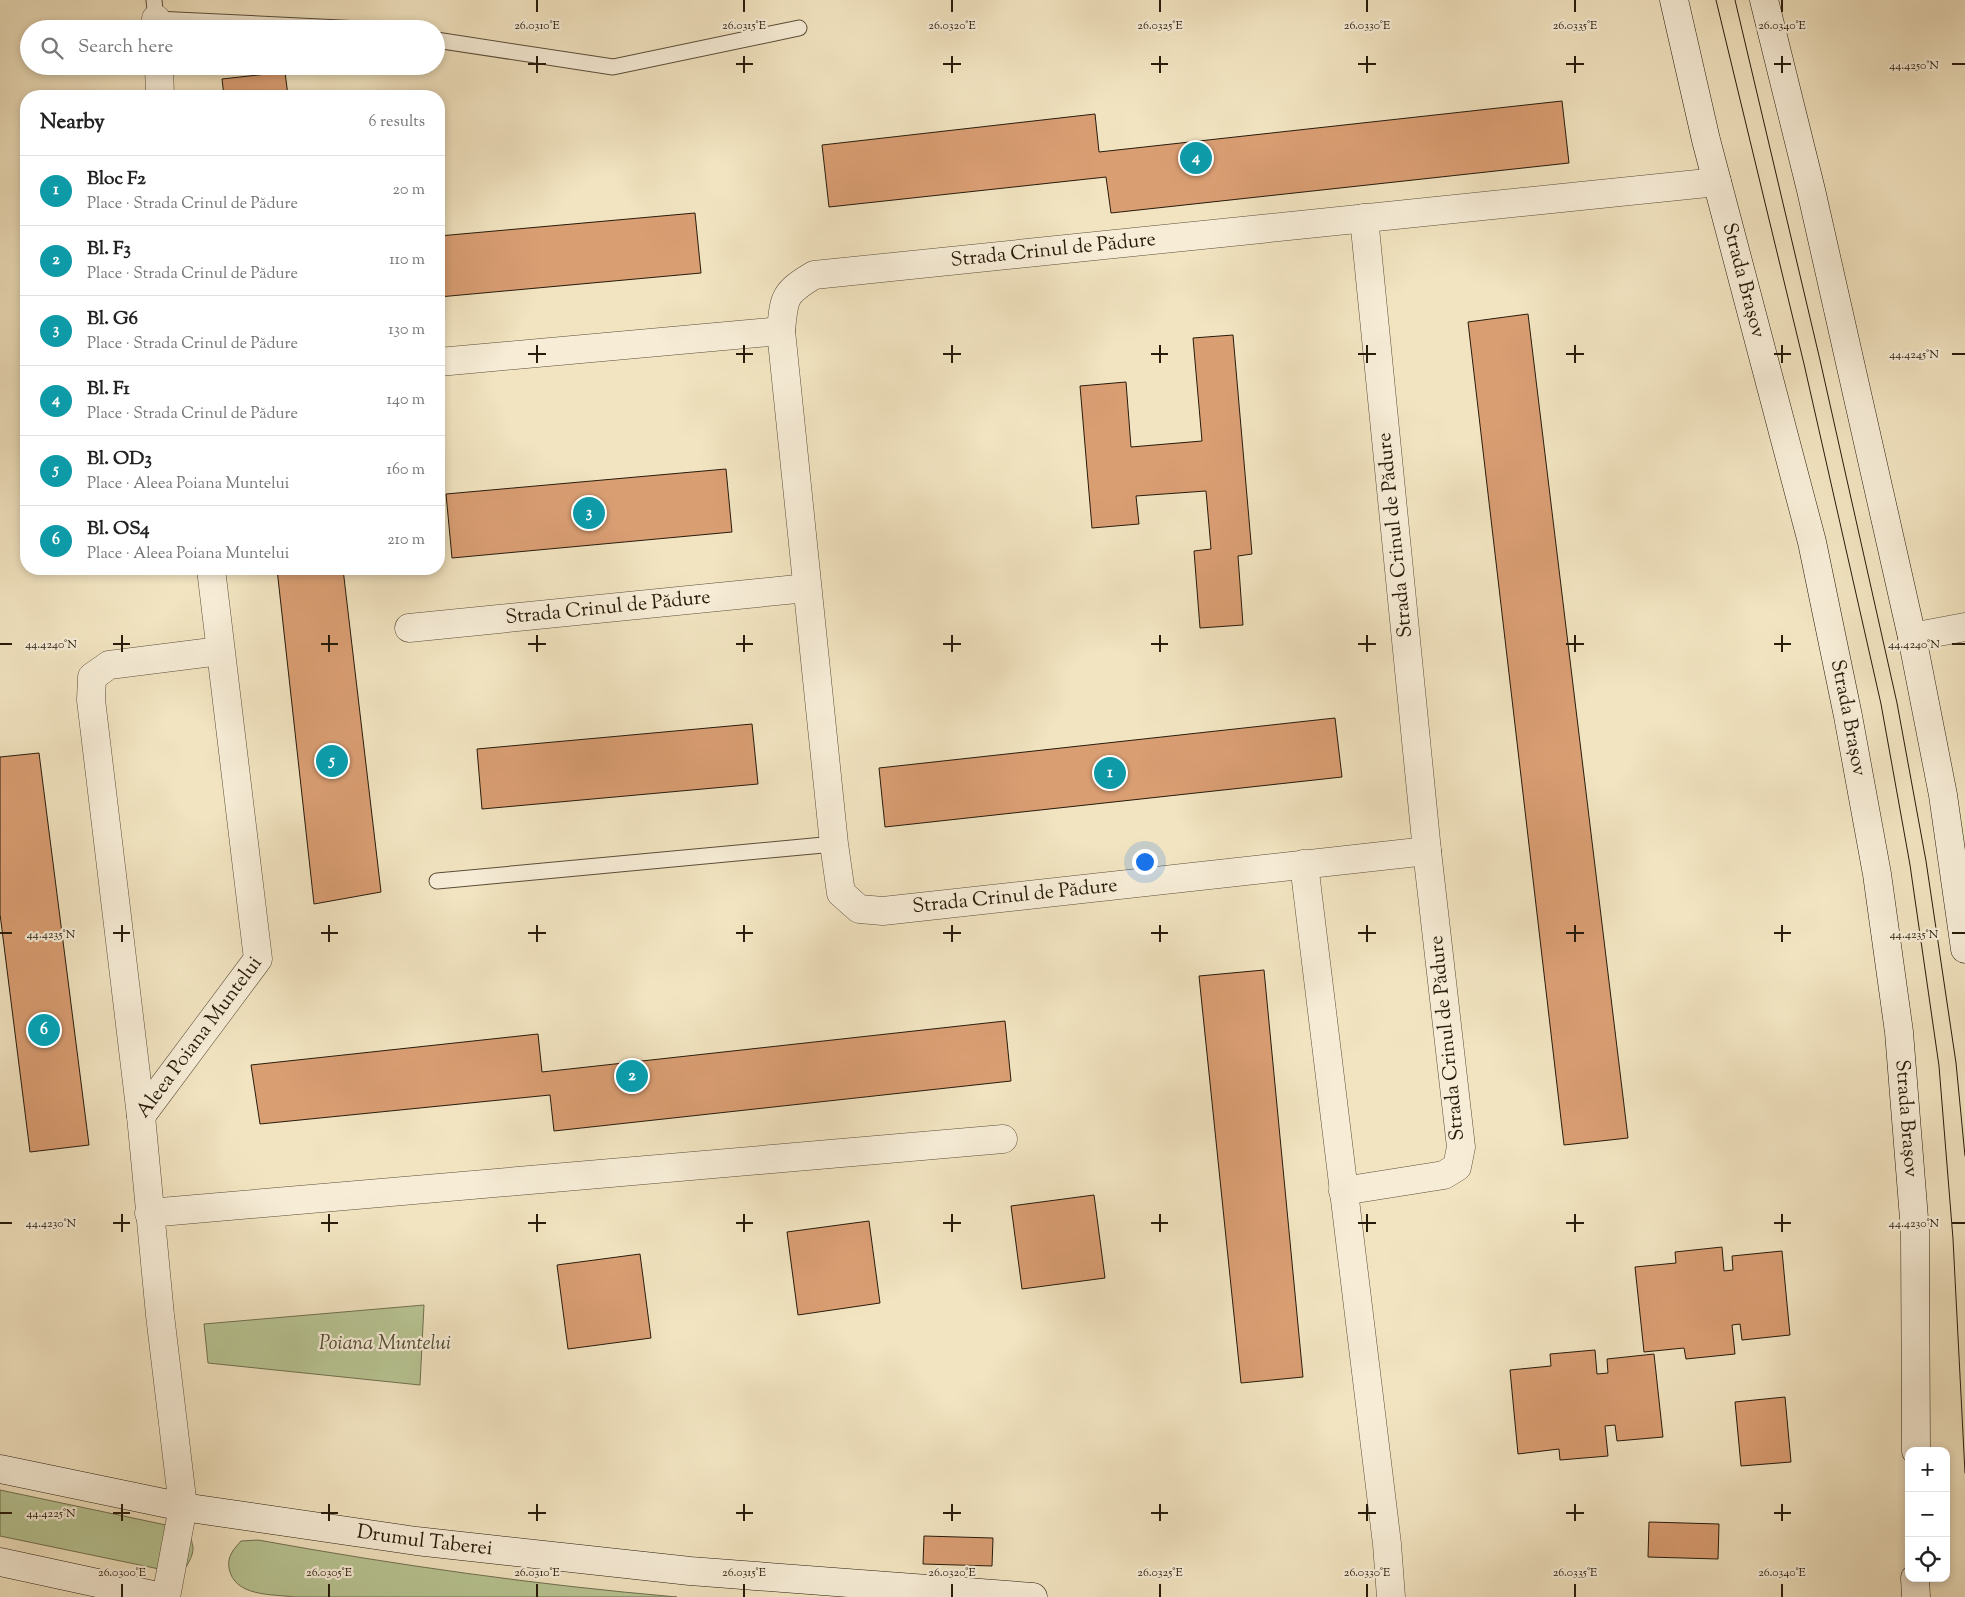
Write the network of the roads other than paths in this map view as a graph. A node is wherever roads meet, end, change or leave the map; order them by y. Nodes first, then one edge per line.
1 (1674, 0) edge
2 (1764, 0) edge
3 (155, 16) edge
4 (219, 20) edge
5 (799, 28) dead end
6 (445, 41) edge
7 (159, 75) edge
8 (160, 90) edge
9 (1717, 182) junction
10 (1364, 218) junction
11 (780, 331) junction
12 (445, 361) edge
13 (212, 575) edge
14 (807, 588) junction
15 (1965, 627) edge
16 (409, 628) dead end
17 (1912, 637) junction
18 (220, 651) junction
19 (834, 844) junction
20 (1427, 851) junction
21 (1304, 864) junction
22 (437, 881) dead end
23 (1965, 949) edge
24 (141, 1116) junction
25 (1004, 1139) dead end
26 (1343, 1190) junction
27 (150, 1212) junction
28 (1916, 1447) edge
29 (0, 1469) edge
30 (183, 1507) junction
31 (0, 1562) edge
32 (1915, 1582) edge
33 (164, 1597) edge
34 (1033, 1597) edge
35 (1391, 1597) edge
36 (1916, 1597) edge

1 - 9 street, Strada Brașov
2 - 17 street
3 - 4 lane
5 - 6 lane
7 - 8 street
9 - 10 street, Strada Crinul de Pădure
9 - 28 street, Strada Brașov
10 - 11 street, Strada Crinul de Pădure
10 - 20 street, Strada Crinul de Pădure
11 - 12 street
11 - 14 street, Strada Crinul de Pădure
13 - 18 street, Aleea Poiana Muntelui
14 - 16 street, Strada Crinul de Pădure
14 - 19 street, Strada Crinul de Pădure
15 - 17 street
17 - 23 street
18 - 24 street, Aleea Poiana Muntelui
18 - 24 street
19 - 21 street, Strada Crinul de Pădure
19 - 22 lane
20 - 21 street, Strada Crinul de Pădure
20 - 26 street, Strada Crinul de Pădure
21 - 26 street
24 - 27 street, Aleea Poiana Muntelui
25 - 27 street
26 - 35 street
27 - 30 street, Aleea Poiana Muntelui
29 - 30 street, Drumul Taberei
30 - 33 street, Aleea Poiana Muntelui
30 - 34 street, Drumul Taberei
31 - 33 street
32 - 36 street

